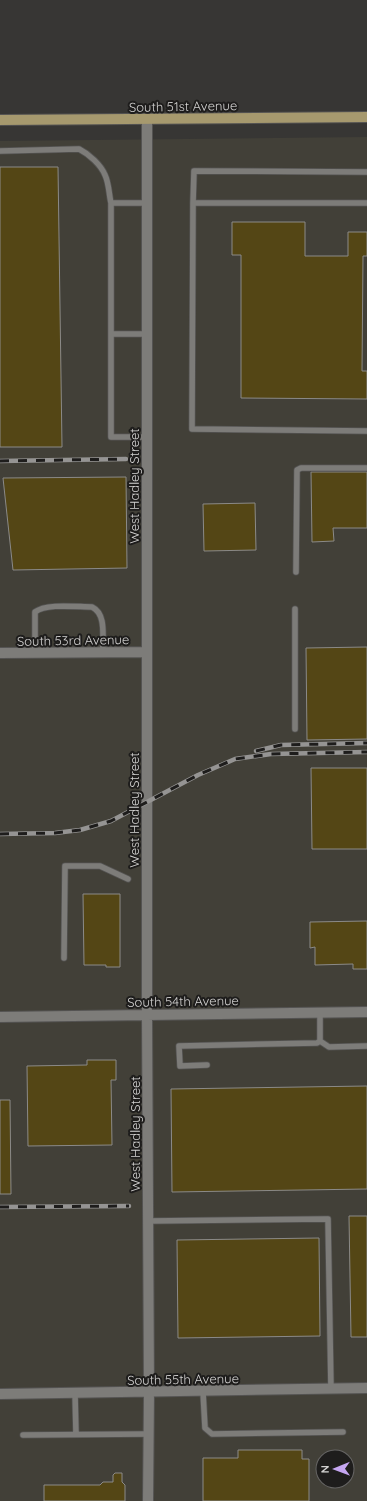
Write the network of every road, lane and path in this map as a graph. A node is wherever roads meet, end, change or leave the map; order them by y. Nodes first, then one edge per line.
1 (367, 117) edge
2 (146, 119) junction
3 (0, 120) edge
4 (0, 151) edge
5 (367, 172) edge
6 (367, 202) edge
7 (111, 203) junction
8 (147, 203) junction
9 (193, 203) junction
10 (111, 334) junction
11 (147, 334) junction
12 (367, 431) edge
13 (147, 437) junction
14 (367, 468) edge
15 (296, 572) dead end
16 (295, 609) dead end
17 (103, 652) junction
18 (147, 652) junction
19 (35, 653) junction
20 (0, 654) edge
21 (295, 729) dead end
22 (128, 879) dead end
23 (64, 958) dead end
24 (320, 1012) junction
25 (367, 1012) edge
26 (147, 1014) junction
27 (0, 1017) edge
28 (320, 1041) junction
29 (367, 1046) edge
30 (207, 1066) dead end
31 (148, 1221) junction
32 (367, 1388) edge
33 (331, 1389) junction
34 (203, 1392) junction
35 (75, 1393) junction
36 (149, 1393) junction
37 (0, 1394) edge
38 (343, 1432) dead end
39 (76, 1434) junction
40 (149, 1434) junction
41 (22, 1435) dead end
42 (148, 1501) edge

1 - 2 main road, South 51st Avenue
2 - 3 main road, South 51st Avenue
2 - 8 street, West Hadley Street
4 - 7 lane
5 - 9 lane
6 - 9 lane
7 - 8 lane
7 - 10 lane
8 - 11 street, West Hadley Street
9 - 12 lane
10 - 11 lane
10 - 13 lane
11 - 13 street, West Hadley Street
13 - 18 street, West Hadley Street
14 - 15 lane
16 - 21 lane
17 - 18 street, South 53rd Avenue
17 - 19 street, South 53rd Avenue
17 - 19 lane
18 - 26 street, West Hadley Street
19 - 20 street, South 53rd Avenue
22 - 23 lane
24 - 25 street, South 54th Avenue
24 - 26 street, South 54th Avenue
24 - 28 lane
26 - 27 street, South 54th Avenue
26 - 31 street, West Hadley Street
28 - 29 lane
28 - 30 lane
31 - 33 lane
31 - 36 street, West Hadley Street
32 - 33 street, South 55th Avenue
33 - 34 street, South 55th Avenue
34 - 36 street, South 55th Avenue
34 - 38 lane
35 - 36 street, South 55th Avenue
35 - 37 street, South 55th Avenue
35 - 39 lane
36 - 40 street, West Hadley Street
39 - 40 lane
39 - 41 lane
40 - 42 street, West Hadley Street

